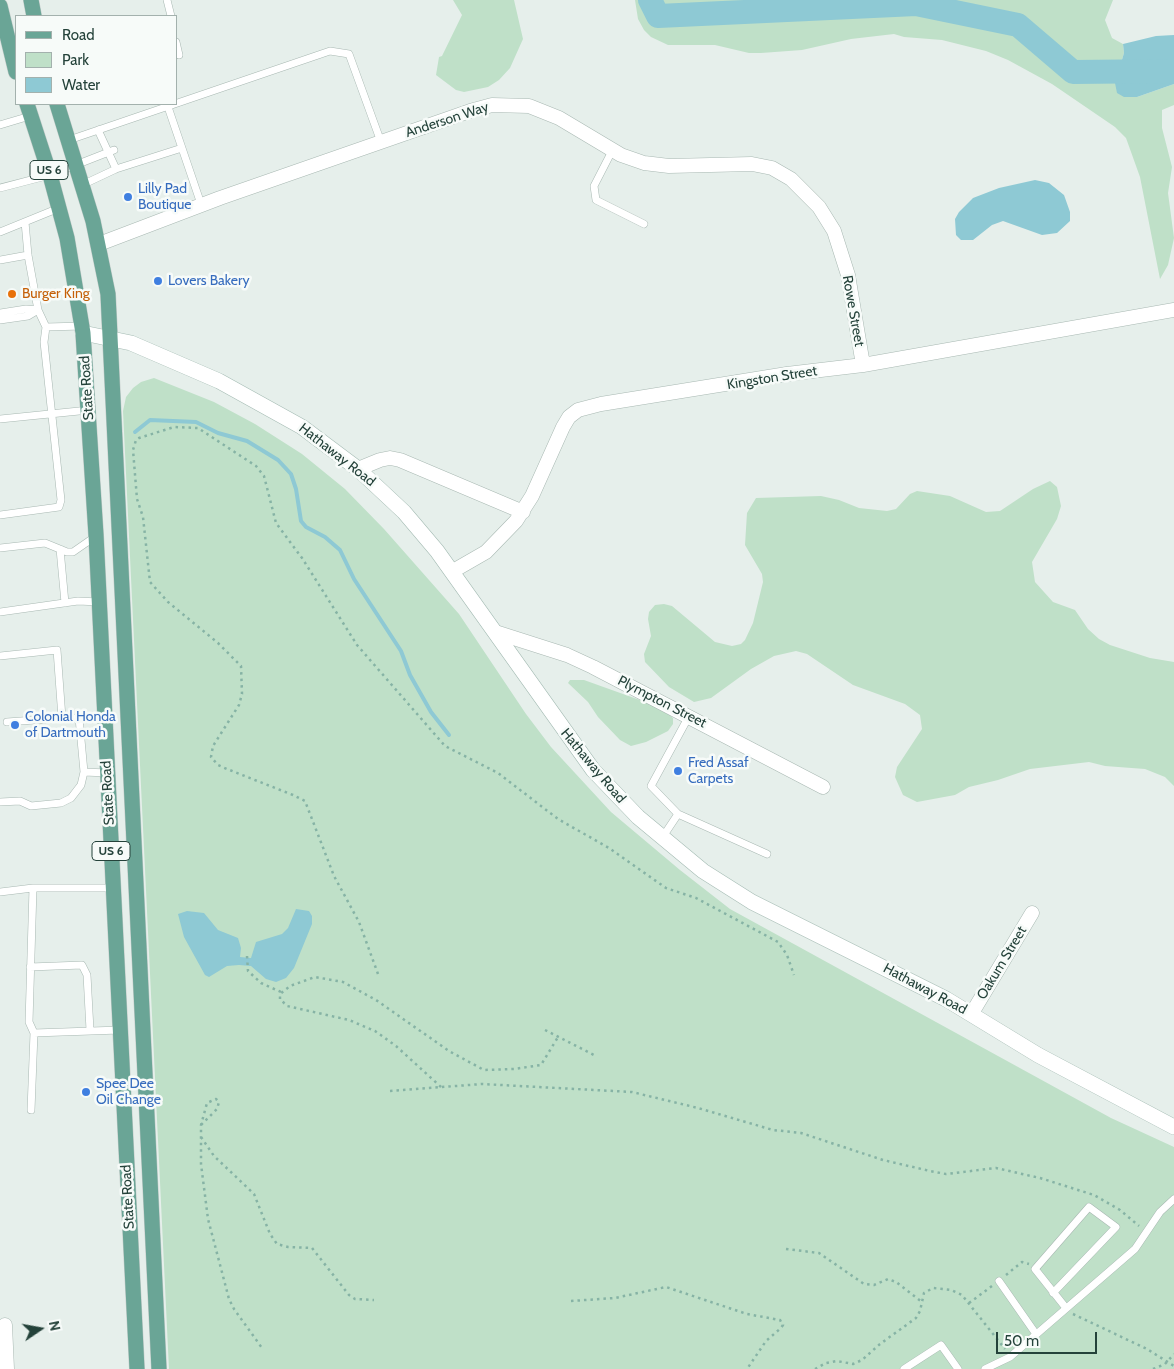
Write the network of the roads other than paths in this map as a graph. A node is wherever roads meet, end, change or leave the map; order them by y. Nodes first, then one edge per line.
1 (31, 0) edge
2 (167, 0) edge
3 (0, 6) edge
4 (34, 15) edge
5 (171, 15) edge
6 (8, 43) edge
7 (178, 51) edge
8 (179, 55) dead end
9 (15, 68) edge
10 (178, 103) edge
11 (57, 105) edge
12 (171, 105) edge
13 (168, 106) junction
14 (29, 110) edge
15 (0, 124) edge
16 (98, 130) junction
17 (69, 140) junction
18 (381, 142) junction
19 (182, 148) junction
20 (111, 151) junction
21 (612, 151) junction
22 (76, 164) junction
23 (116, 169) junction
24 (50, 175) junction
25 (82, 185) junction
26 (0, 188) edge
27 (202, 204) junction
28 (60, 208) junction
29 (25, 222) junction
30 (644, 224) dead end
31 (0, 232) edge
32 (99, 244) junction
33 (28, 255) junction
34 (843, 256) joint
35 (0, 260) edge
36 (38, 310) junction
37 (1174, 310) edge
38 (0, 313) edge
39 (0, 320) edge
40 (46, 326) junction
41 (83, 330) junction
42 (110, 339) junction
43 (863, 365) junction
44 (89, 410) junction
45 (52, 413) junction
46 (0, 419) edge
47 (358, 469) junction
48 (523, 512) junction
49 (0, 515) edge
50 (96, 535) junction
51 (0, 548) edge
52 (60, 549) junction
53 (453, 571) junction
54 (99, 602) junction
55 (65, 603) junction
56 (0, 612) edge
57 (495, 632) junction
58 (0, 656) edge
59 (689, 715) junction
60 (62, 718) junction
61 (79, 718) junction
62 (104, 718) junction
63 (6, 722) dead end
64 (84, 772) junction
65 (107, 774) junction
66 (823, 787) dead end
67 (0, 802) edge
68 (678, 814) junction
69 (662, 839) junction
70 (767, 854) dead end
71 (137, 887) junction
72 (33, 888) junction
73 (113, 888) junction
74 (0, 892) edge
75 (1032, 913) dead end
76 (30, 967) junction
77 (972, 1013) junction
78 (90, 1030) junction
79 (120, 1030) junction
80 (34, 1033) junction
81 (30, 1110) dead end
82 (1174, 1127) edge
83 (1174, 1200) edge
84 (999, 1281) dead end
85 (1053, 1292) junction
86 (1066, 1308) junction
87 (5, 1325) dead end
88 (1036, 1334) junction
89 (7, 1369) edge
90 (136, 1369) edge
91 (159, 1369) edge
92 (904, 1369) edge
93 (958, 1369) edge
94 (985, 1369) edge

1 - 4 main road
2 - 5 lane
3 - 6 main road
6 - 9 main road
7 - 8 lane
10 - 18 lane
11 - 17 main road, State Road / US 6
12 - 13 lane
13 - 16 lane
13 - 19 lane
14 - 15 lane
14 - 24 main road, State Road / US 6
16 - 17 lane
16 - 20 lane
17 - 22 main road, State Road / US 6
18 - 21 street, Anderson Way
18 - 27 street, Anderson Way
19 - 23 lane
19 - 27 lane
20 - 22 lane
20 - 23 lane
21 - 30 lane
21 - 34 street, Anderson Way
22 - 24 lane
22 - 25 main road, State Road / US 6
23 - 25 lane
24 - 26 lane
24 - 28 main road, State Road / US 6
25 - 32 main road, State Road / US 6
27 - 32 street, Anderson Way
28 - 29 lane
28 - 41 main road, State Road / US 6
29 - 31 lane
29 - 33 lane
32 - 42 main road, State Road / US 6
33 - 35 lane
33 - 36 lane
34 - 43 street, Rowe Street
36 - 38 lane
36 - 39 lane
36 - 40 lane
37 - 43 street, Kingston Street
40 - 41 lane
40 - 45 lane
41 - 42 main road, Hathaway Road
41 - 44 main road, State Road / US 6
42 - 47 main road, Hathaway Road
42 - 71 main road, State Road / US 6
43 - 48 street, Kingston Street
44 - 45 lane
44 - 50 main road, State Road / US 6
45 - 46 lane
45 - 49 lane
47 - 48 street
47 - 53 main road, Hathaway Road
48 - 53 street, Kingston Street
50 - 52 lane
50 - 54 main road, State Road / US 6
51 - 52 lane
52 - 55 lane
53 - 57 main road, Hathaway Road
54 - 55 lane
54 - 62 main road, State Road / US 6
55 - 56 lane
57 - 59 street, Plympton Street
57 - 69 main road, Hathaway Road
58 - 60 lane
59 - 66 street, Plympton Street
59 - 68 lane
60 - 61 lane
60 - 63 lane
61 - 62 lane
61 - 64 lane
62 - 65 main road, State Road / US 6
64 - 65 lane
64 - 67 lane
65 - 73 main road, State Road / US 6
68 - 69 lane
68 - 70 lane
69 - 77 main road, Hathaway Road
71 - 73 main road
71 - 91 main road, State Road / US 6
72 - 73 lane
72 - 74 lane
72 - 76 lane
73 - 79 main road, State Road / US 6
75 - 77 street, Oakum Street
76 - 78 lane
76 - 80 lane
77 - 82 main road, Hathaway Road
78 - 79 lane
78 - 80 lane
79 - 90 main road, State Road / US 6
80 - 81 lane
83 - 86 lane
84 - 88 lane
85 - 85 lane
85 - 86 lane
86 - 88 lane
87 - 89 street
88 - 94 lane
92 - 93 lane

